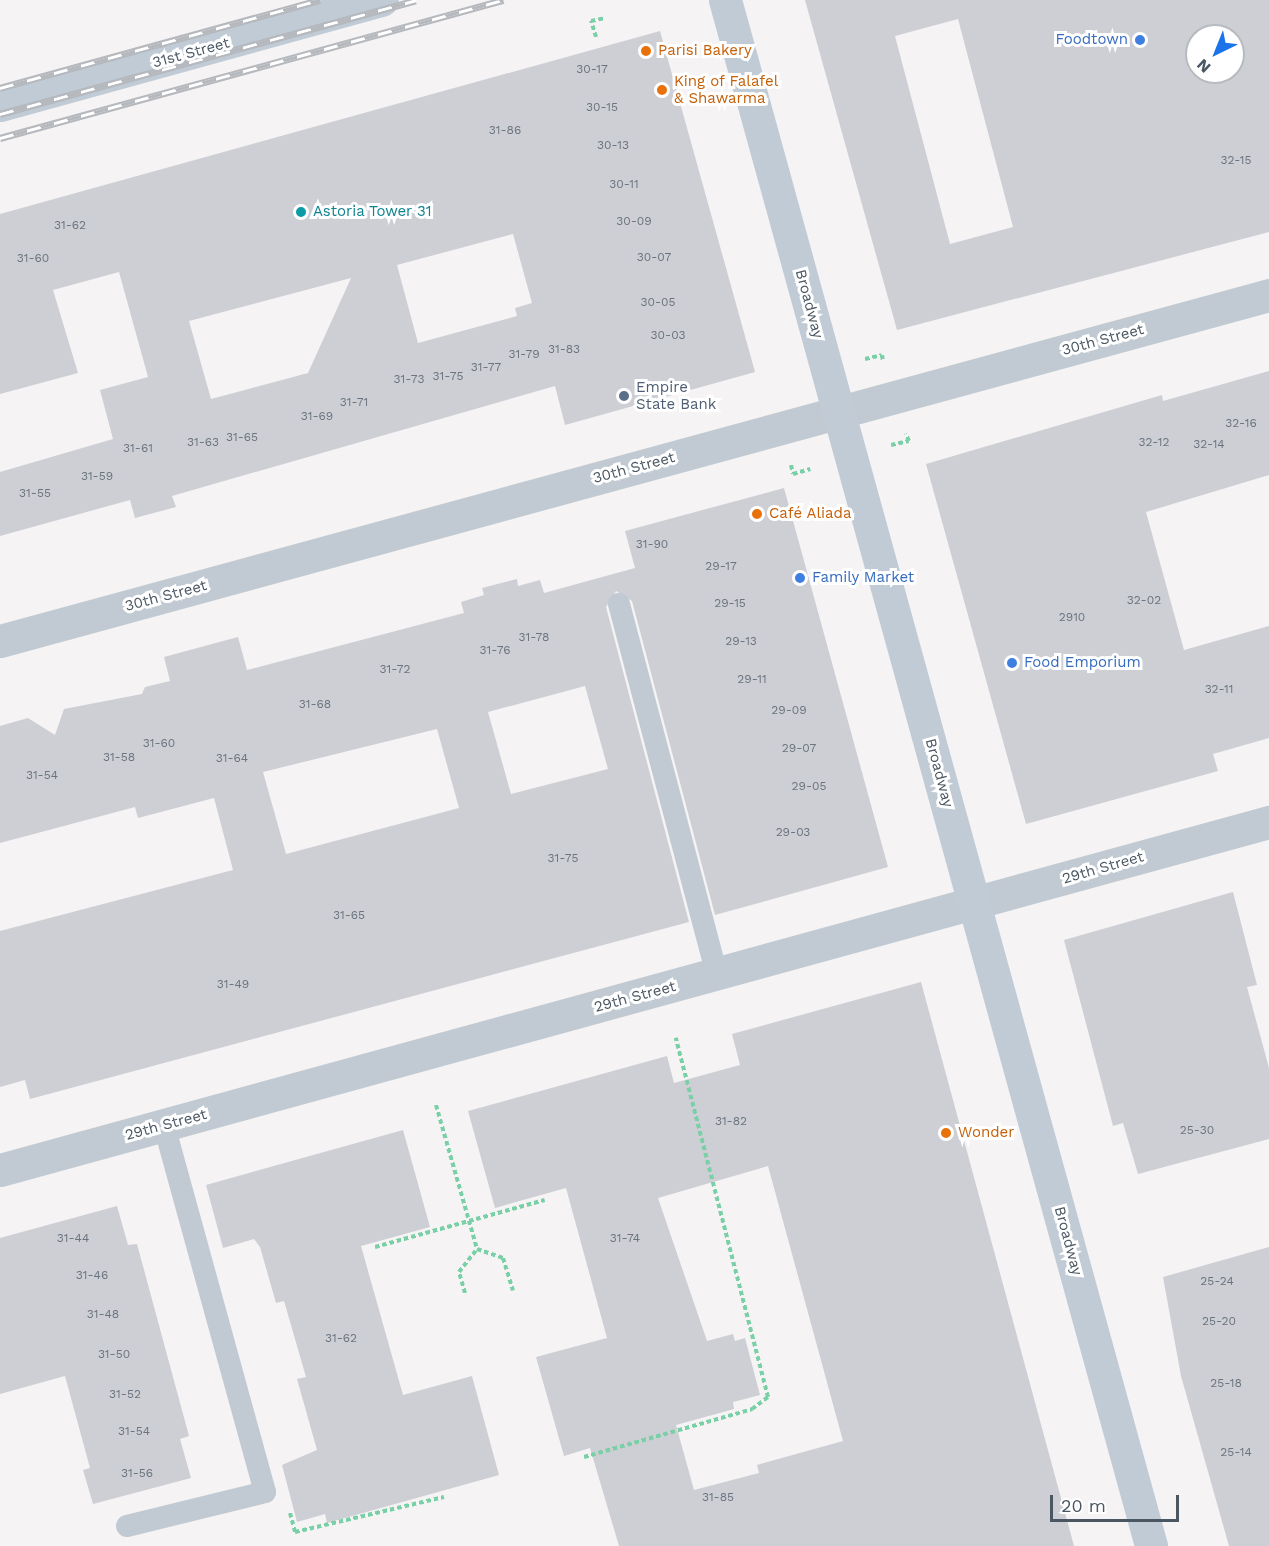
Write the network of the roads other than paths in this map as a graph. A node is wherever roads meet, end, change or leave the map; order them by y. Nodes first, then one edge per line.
1 (381, 0) edge
2 (726, 0) edge
3 (0, 105) edge
4 (1269, 295) edge
5 (840, 412) junction
6 (619, 604) dead end
7 (0, 641) edge
8 (1269, 822) edge
9 (975, 904) junction
10 (717, 974) junction
11 (164, 1125) junction
12 (0, 1170) edge
13 (128, 1526) dead end
14 (1151, 1546) edge

1 - 3 main road, 31st Street
2 - 5 main road, Broadway
4 - 5 street, 30th Street
5 - 7 street, 30th Street
5 - 9 main road, Broadway
6 - 10 lane
8 - 9 street, 29th Street
9 - 10 street, 29th Street
9 - 14 main road, Broadway
10 - 11 street, 29th Street
11 - 12 street, 29th Street
11 - 13 lane

